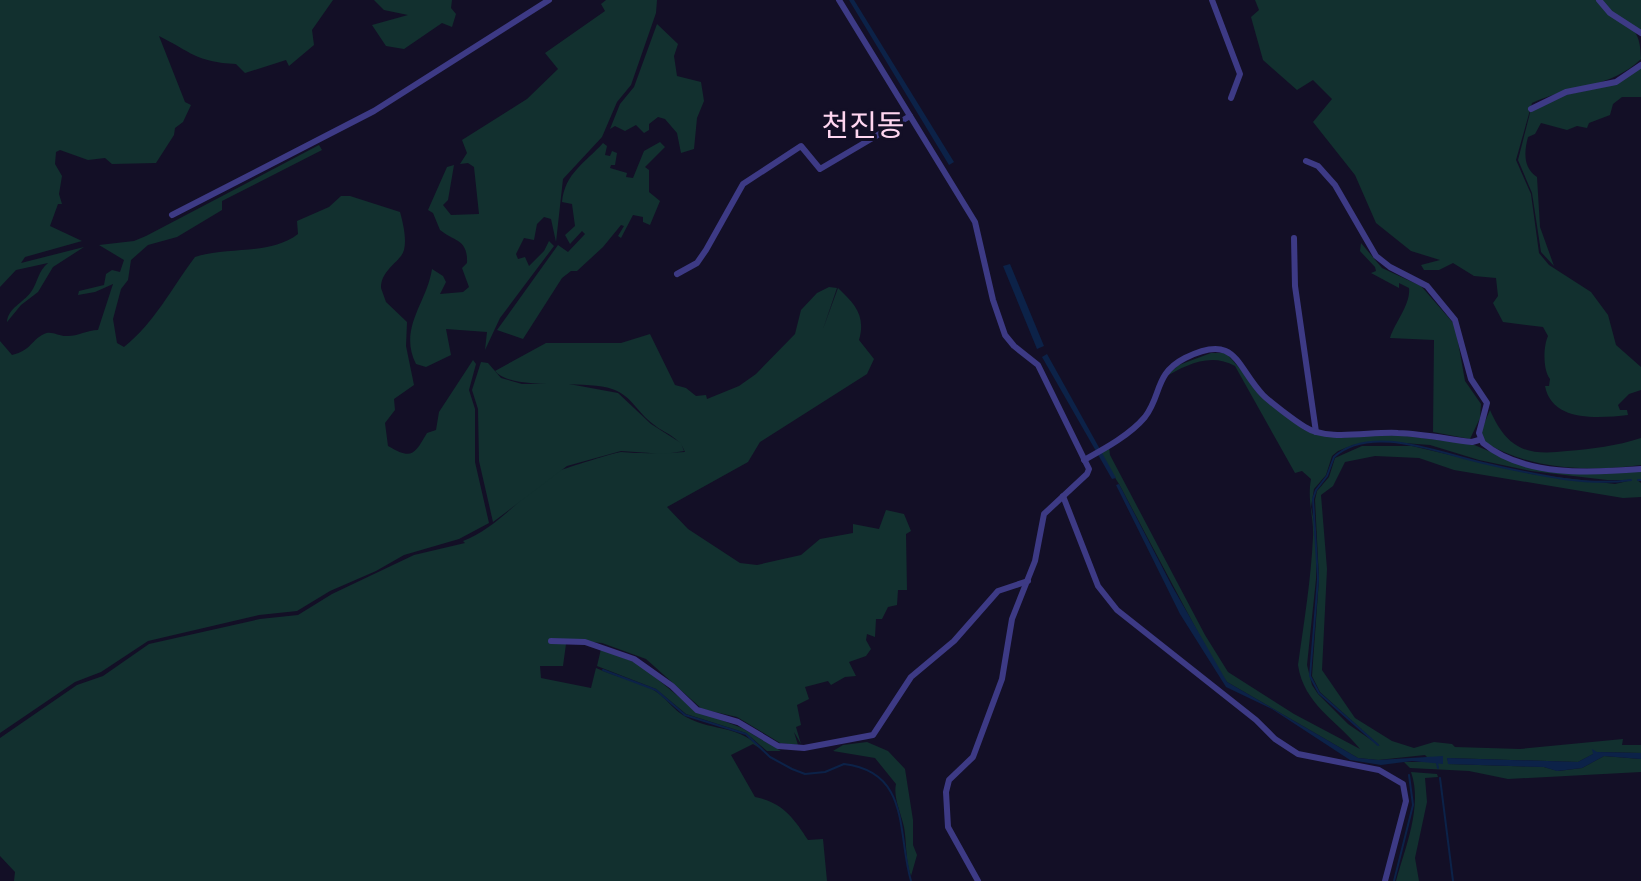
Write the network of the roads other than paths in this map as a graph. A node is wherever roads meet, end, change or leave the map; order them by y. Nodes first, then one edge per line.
1 (549, 0) edge
2 (839, 0) edge
3 (1212, 0) edge
4 (1599, 0) edge
5 (1641, 33) edge
6 (1641, 65) edge
7 (1231, 98) dead end
8 (1531, 108) dead end
9 (911, 116) junction
10 (1306, 161) dead end
11 (173, 215) dead end
12 (1294, 238) dead end
13 (677, 274) dead end
14 (1316, 432) junction
15 (1479, 440) junction
16 (1084, 460) junction
17 (1641, 469) edge
18 (1063, 496) junction
19 (1028, 581) junction
20 (551, 641) dead end
21 (978, 881) edge
22 (1385, 881) edge

1 - 11 street
2 - 9 street
3 - 7 street
4 - 5 street
6 - 8 street
9 - 13 street
9 - 16 street
10 - 15 street
12 - 14 street
14 - 15 street
14 - 16 street
15 - 17 street
16 - 18 street
18 - 19 street
18 - 22 street
19 - 20 street
19 - 21 street

